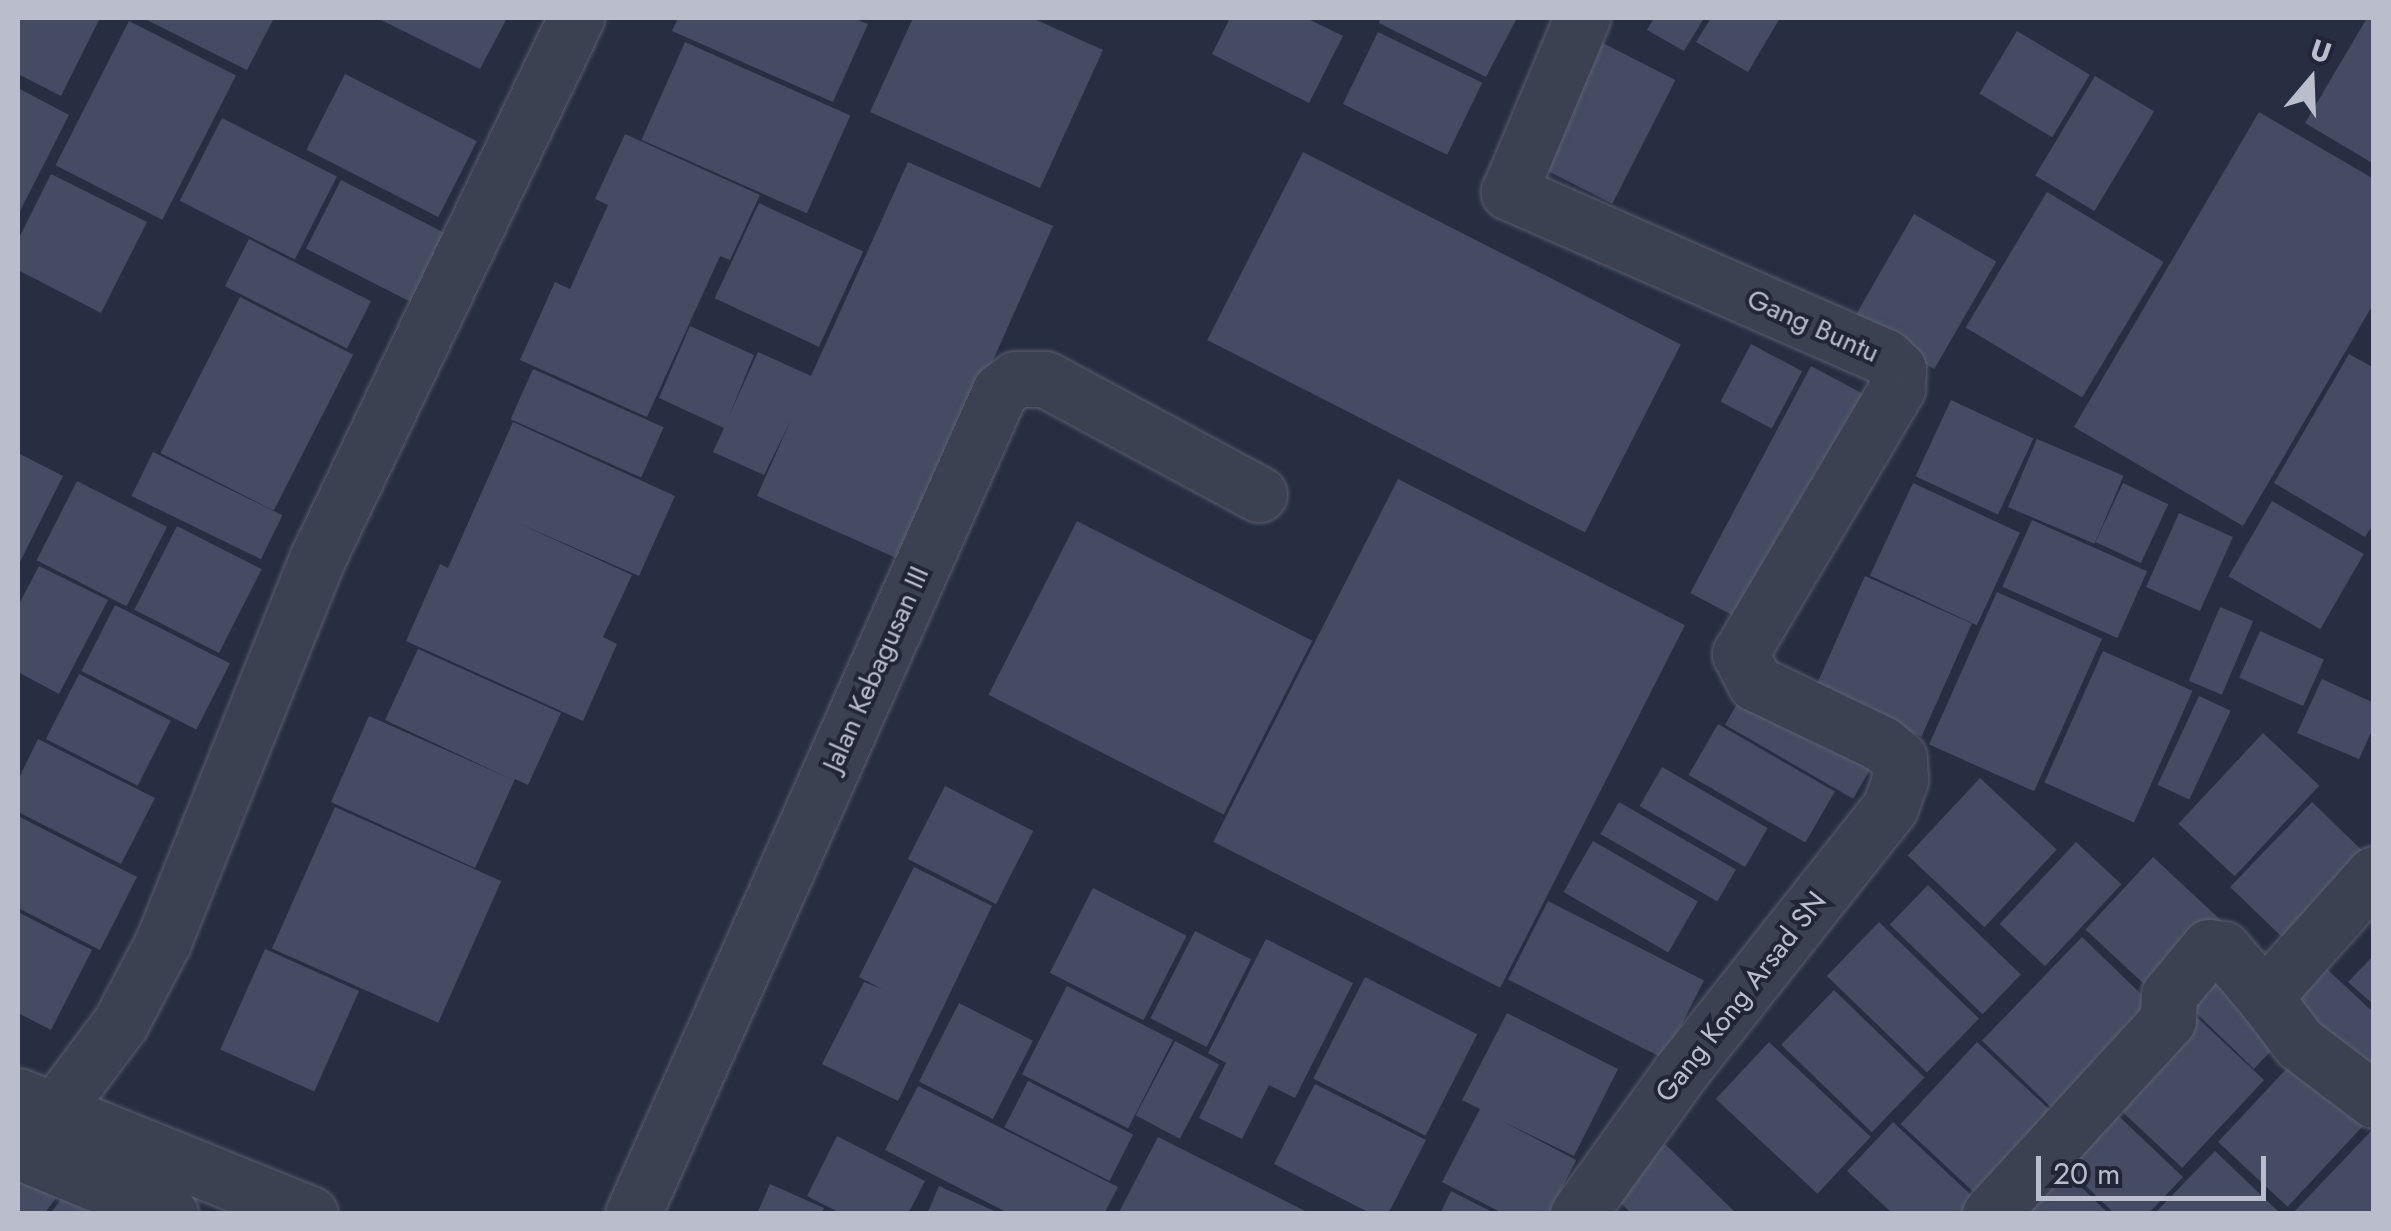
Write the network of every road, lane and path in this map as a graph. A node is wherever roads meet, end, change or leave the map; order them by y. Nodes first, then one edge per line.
1 (576, 18) edge
2 (1582, 18) edge
3 (1260, 494) dead end
4 (1900, 779) joint
5 (2374, 874) edge
6 (2264, 997) junction
7 (2374, 1100) edge
8 (37, 1103) edge
9 (18, 1151) edge
10 (170, 1214) edge
11 (310, 1214) edge
12 (633, 1214) edge
13 (1578, 1214) edge
14 (1990, 1214) edge

1 - 8 street
2 - 4 street, Gang Buntu
3 - 12 street, Jalan Kebagusan III
4 - 13 street, Gang Kong Arsad SN
5 - 6 street
6 - 7 street
6 - 14 street
8 - 11 street
9 - 10 street

